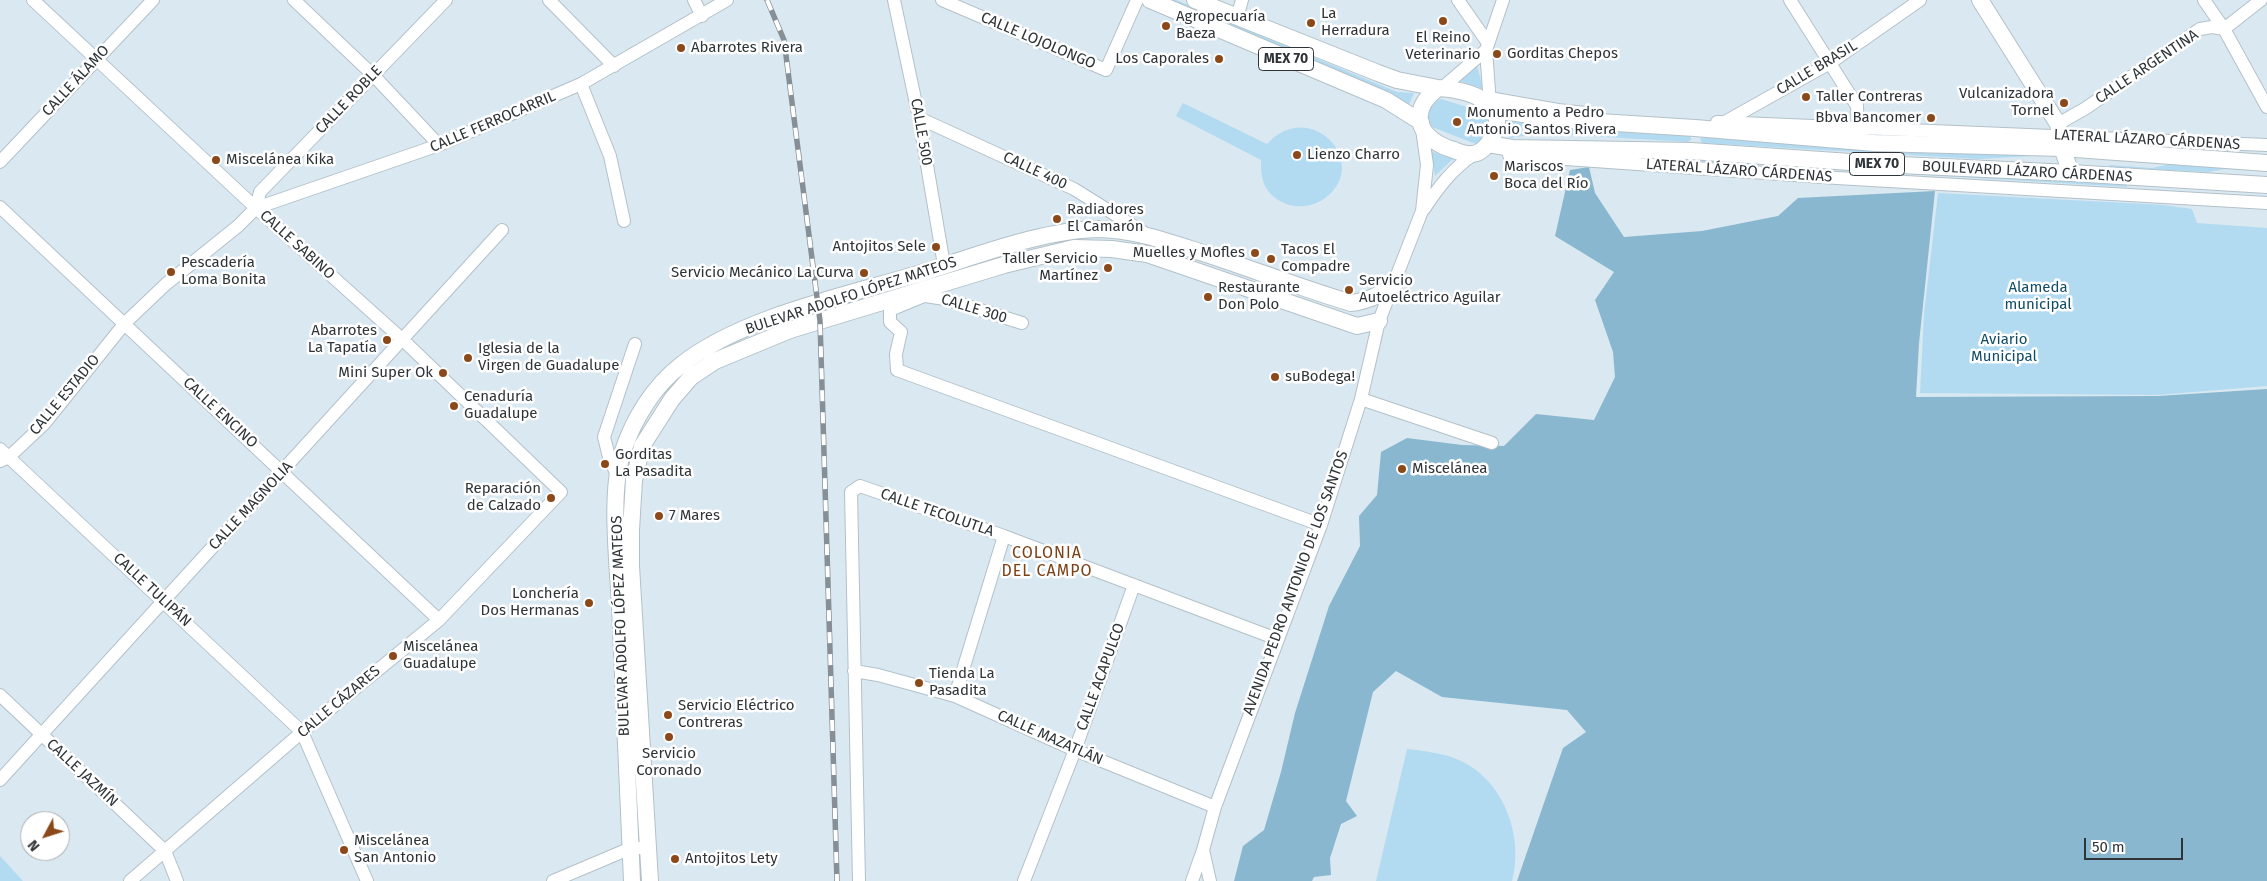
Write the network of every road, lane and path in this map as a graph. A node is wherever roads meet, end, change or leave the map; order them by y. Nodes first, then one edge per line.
1 (33, 0) edge
2 (153, 0) edge
3 (294, 0) edge
4 (446, 0) edge
5 (549, 0) edge
6 (694, 0) edge
7 (727, 0) edge
8 (894, 0) edge
9 (942, 0) edge
10 (1137, 0) edge
11 (1150, 0) edge
12 (1195, 0) edge
13 (1242, 0) edge
14 (1458, 0) edge
15 (1503, 0) edge
16 (1790, 0) edge
17 (1920, 0) edge
18 (1980, 0) edge
19 (2204, 0) edge
20 (2260, 0) edge
21 (702, 16) junction
22 (1237, 18) junction
23 (2224, 29) junction
24 (1487, 47) junction
25 (97, 59) junction
26 (1830, 63) junction
27 (614, 66) junction
28 (374, 76) junction
29 (581, 84) junction
30 (1440, 88) junction
31 (1491, 104) junction
32 (2267, 107) edge
33 (919, 118) junction
34 (1421, 126) junction
35 (1710, 127) junction
36 (1858, 128) junction
37 (2061, 136) junction
38 (2267, 145) edge
39 (439, 146) junction
40 (1481, 149) junction
41 (1691, 151) junction
42 (0, 162) edge
43 (2267, 163) edge
44 (2071, 173) junction
45 (2267, 185) edge
46 (2267, 203) edge
47 (0, 207) edge
48 (256, 208) junction
49 (1422, 211) junction
50 (624, 221) dead end
51 (502, 230) dead end
52 (1146, 234) junction
53 (944, 265) junction
54 (1395, 284) junction
55 (925, 293) junction
56 (1379, 320) junction
57 (125, 323) junction
58 (1022, 324) dead end
59 (403, 340) junction
60 (634, 344) dead end
61 (1361, 399) junction
62 (1492, 443) dead end
63 (3, 455) edge
64 (283, 472) junction
65 (617, 475) junction
66 (561, 492) joint
67 (1321, 525) junction
68 (1004, 536) junction
69 (1134, 585) junction
70 (164, 600) junction
71 (439, 620) junction
72 (1277, 639) junction
73 (854, 671) junction
74 (0, 695) edge
75 (955, 696) junction
76 (302, 732) junction
77 (42, 735) junction
78 (1075, 750) junction
79 (0, 780) edge
80 (1215, 807) junction
81 (631, 848) junction
82 (649, 848) junction
83 (1203, 850) junction
84 (165, 851) junction
85 (130, 881) edge
86 (177, 881) edge
87 (367, 881) edge
88 (553, 881) edge
89 (632, 881) edge
90 (650, 881) edge
91 (859, 881) edge
92 (1024, 881) edge
93 (1192, 881) edge
94 (1210, 881) edge

1 - 25 street, CALLE SABINO
2 - 25 street, CALLE ÁLAMO
3 - 28 street
4 - 28 street, CALLE ROBLE
5 - 27 street
6 - 21 street
7 - 21 street
8 - 33 street, CALLE 500
9 - 10 street, CALLE LOJOLONGO
11 - 34 main road, MEX 70
12 - 22 main road, MEX 70
13 - 22 street
14 - 24 street
15 - 24 street
16 - 26 street
17 - 26 street, CALLE BRASIL
18 - 37 main road
19 - 23 street
20 - 23 street
21 - 27 street, CALLE FERROCARRIL
22 - 30 main road, MEX 70
23 - 32 street
23 - 37 street, CALLE ARGENTINA
24 - 30 street
24 - 31 street
25 - 42 street, CALLE ÁLAMO
25 - 48 street, CALLE SABINO
26 - 35 street, CALLE BRASIL
26 - 36 street
27 - 29 street, CALLE FERROCARRIL
28 - 39 street
28 - 48 street, CALLE ROBLE
29 - 39 street, CALLE FERROCARRIL
29 - 50 street
30 - 31 main road, MEX 70
30 - 34 main road
31 - 35 street, LATERAL LÁZARO CÁRDENAS
31 - 35 main road, BOULEVARD LÁZARO CÁRDENAS / MEX 70
31 - 40 main road
33 - 52 street, CALLE 400
33 - 53 street, CALLE 500
34 - 40 main road, MEX 70
34 - 49 street
35 - 36 street, LATERAL LÁZARO CÁRDENAS
35 - 37 main road, BOULEVARD LÁZARO CÁRDENAS / MEX 70
35 - 41 main road
36 - 37 street, LATERAL LÁZARO CÁRDENAS
37 - 38 street, LATERAL LÁZARO CÁRDENAS
37 - 43 main road, BOULEVARD LÁZARO CÁRDENAS / MEX 70
37 - 44 main road
39 - 48 street, CALLE FERROCARRIL
40 - 41 main road, BOULEVARD LÁZARO CÁRDENAS / MEX 70
40 - 46 street, LATERAL LÁZARO CÁRDENAS
40 - 49 street
41 - 44 main road, BOULEVARD LÁZARO CÁRDENAS / MEX 70
44 - 45 main road, BOULEVARD LÁZARO CÁRDENAS / MEX 70
47 - 57 street, CALLE ENCINO
48 - 57 street, CALLE ROBLE
48 - 59 street, CALLE SABINO
49 - 54 street, AVENIDA PEDRO ANTONIO DE LOS SANTOS
51 - 59 street, CALLE MAGNOLIA
52 - 53 main road, BULEVAR ADOLFO LÓPEZ MATEOS
52 - 54 main road, BULEVAR ADOLFO LÓPEZ MATEOS
53 - 65 main road, BULEVAR ADOLFO LÓPEZ MATEOS
54 - 56 street, AVENIDA PEDRO ANTONIO DE LOS SANTOS
55 - 56 main road, BULEVAR ADOLFO LÓPEZ MATEOS
55 - 58 street, CALLE 300
55 - 67 street
55 - 82 main road, BULEVAR ADOLFO LÓPEZ MATEOS
56 - 61 street, AVENIDA PEDRO ANTONIO DE LOS SANTOS
57 - 63 street, CALLE ESTADIO
57 - 64 street, CALLE ENCINO
59 - 64 street, CALLE MAGNOLIA
59 - 66 street, CALLE SABINO
60 - 65 street
61 - 62 street
61 - 67 street, AVENIDA PEDRO ANTONIO DE LOS SANTOS
63 - 70 street, CALLE TULIPÁN
64 - 70 street, CALLE MAGNOLIA
64 - 71 street, CALLE ENCINO
65 - 81 main road, BULEVAR ADOLFO LÓPEZ MATEOS
66 - 71 street, CALLE CÁZARES
67 - 72 street, AVENIDA PEDRO ANTONIO DE LOS SANTOS
68 - 69 street, CALLE TECOLUTLA
68 - 73 street, CALLE TECOLUTLA
68 - 75 street
69 - 72 street, CALLE TECOLUTLA
69 - 78 street, CALLE ACAPULCO
70 - 76 street, CALLE TULIPÁN
70 - 77 street, CALLE MAGNOLIA
71 - 76 street, CALLE CÁZARES
72 - 80 street, AVENIDA PEDRO ANTONIO DE LOS SANTOS
73 - 75 street, CALLE MAZATLÁN
73 - 91 street
74 - 77 street, CALLE JAZMÍN
75 - 78 street, CALLE MAZATLÁN
76 - 84 street, CALLE CÁZARES
76 - 87 street
77 - 79 street, CALLE MAGNOLIA
77 - 84 street, CALLE JAZMÍN
78 - 80 street, CALLE MAZATLÁN
78 - 92 street, CALLE ACAPULCO
80 - 83 street, AVENIDA PEDRO ANTONIO DE LOS SANTOS
81 - 82 street
81 - 88 street
81 - 89 main road, BULEVAR ADOLFO LÓPEZ MATEOS
82 - 90 main road, BULEVAR ADOLFO LÓPEZ MATEOS
83 - 93 street, AVENIDA PEDRO ANTONIO DE LOS SANTOS
83 - 94 street
84 - 85 street, CALLE CÁZARES
84 - 86 street

